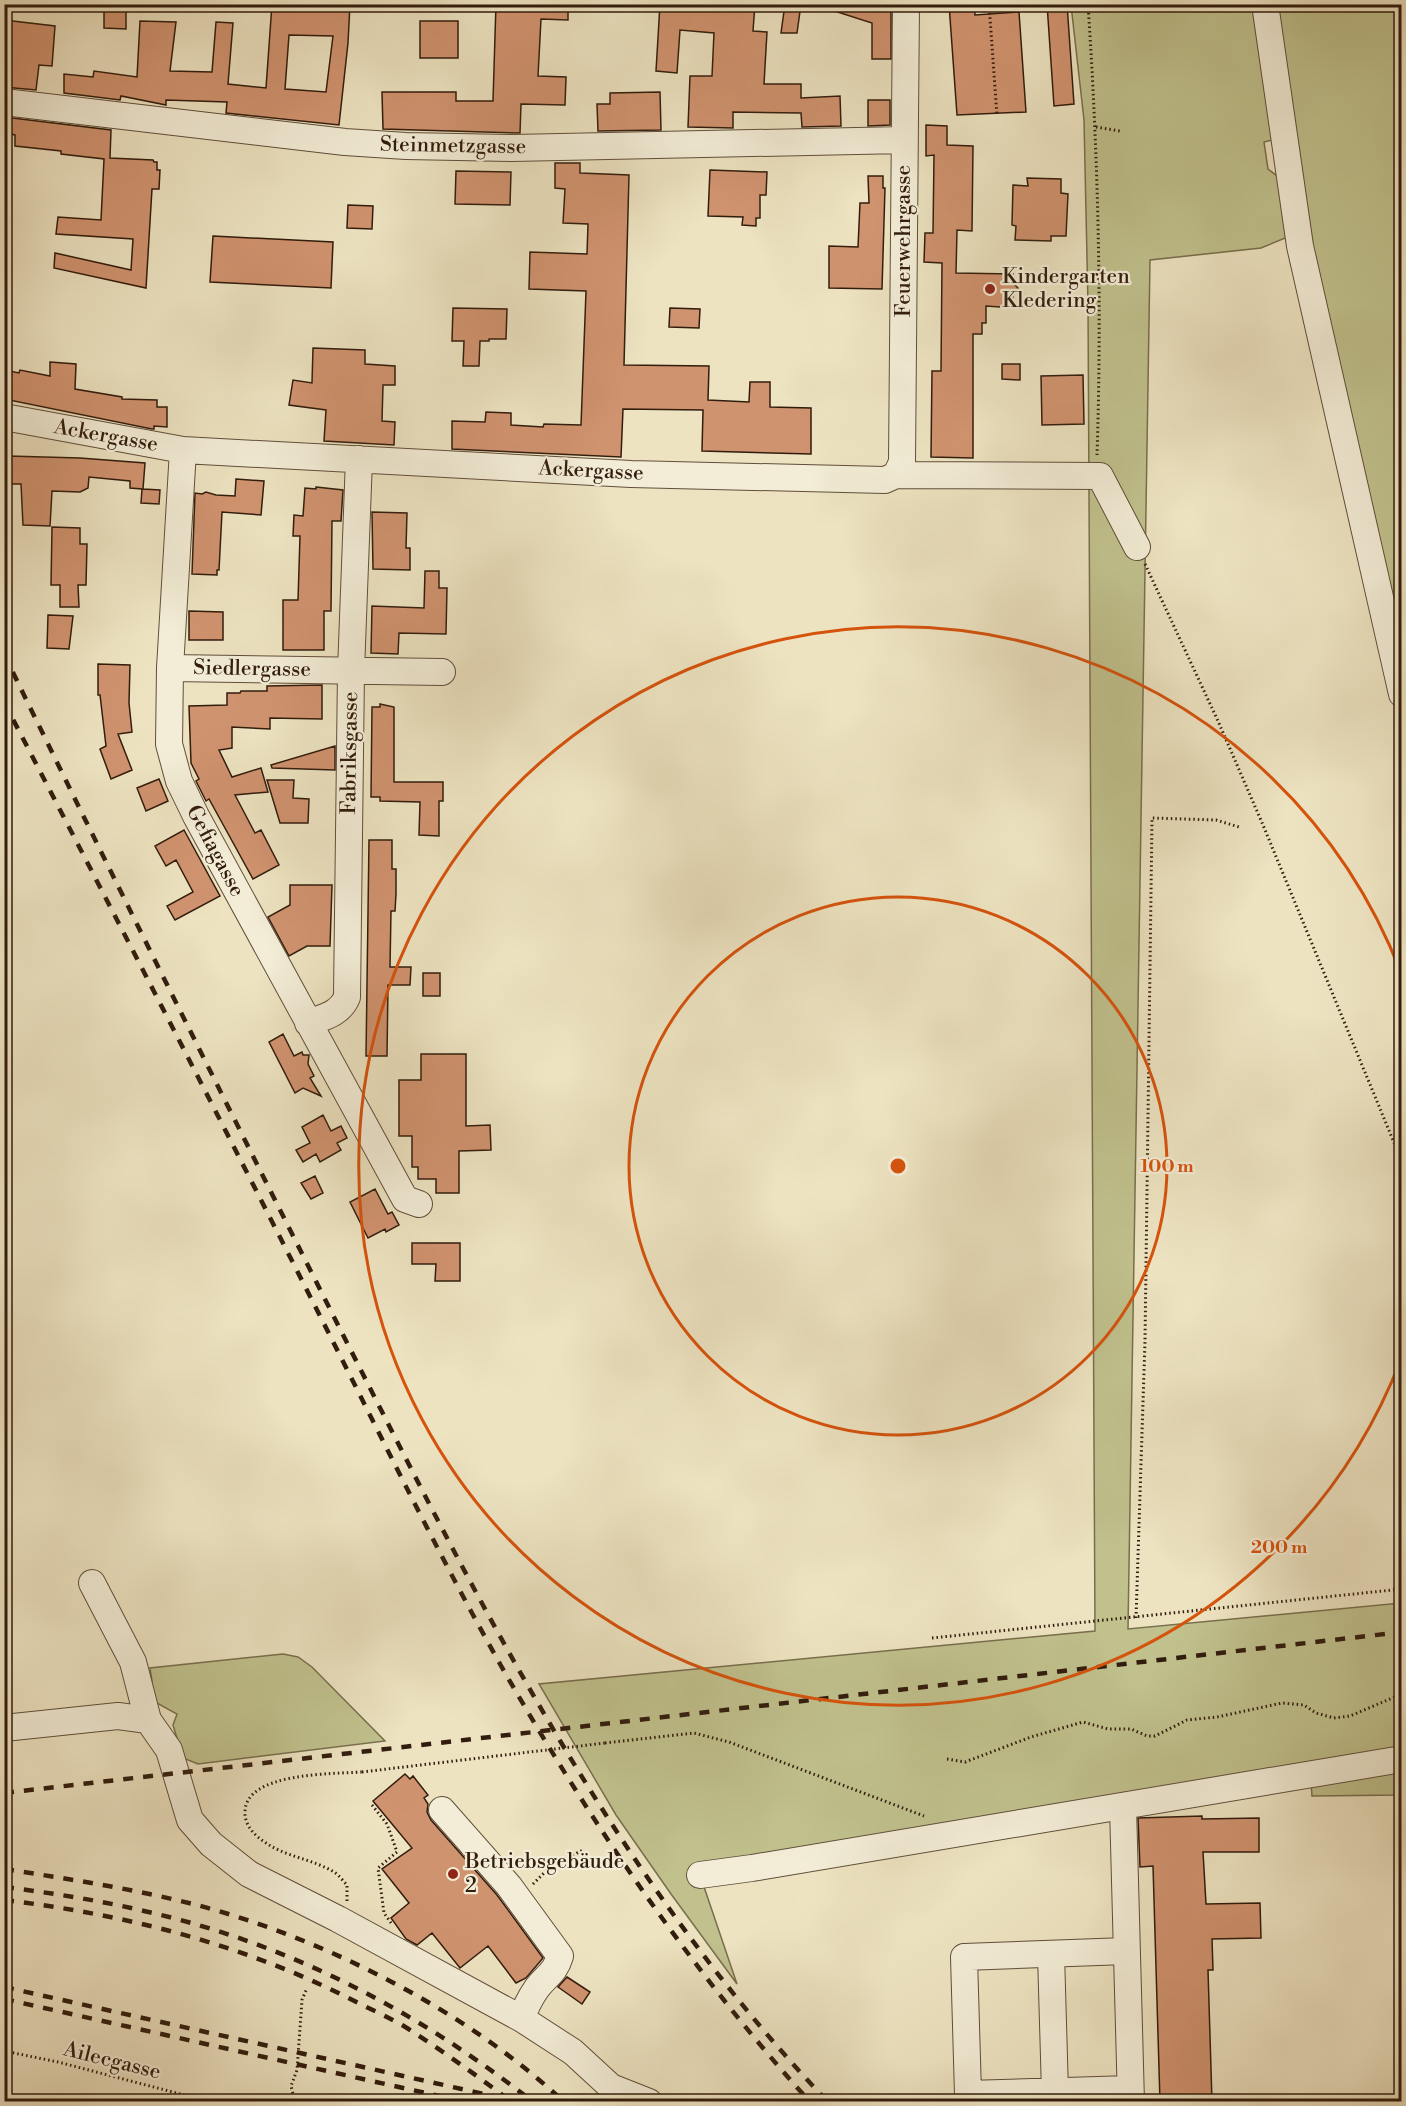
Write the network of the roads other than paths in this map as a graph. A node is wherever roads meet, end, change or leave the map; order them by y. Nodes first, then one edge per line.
1 (906, 4) edge
2 (1265, 4) edge
3 (4, 102) edge
4 (904, 140) junction
5 (4, 417) edge
6 (183, 450) junction
7 (359, 459) junction
8 (896, 475) junction
9 (1137, 547) road end
10 (170, 668) junction
11 (351, 671) junction
12 (442, 672) dead end
13 (1401, 694) edge
14 (308, 1023) junction
15 (419, 1204) dead end
16 (92, 1583) dead end
17 (148, 1720) junction
18 (4, 1728) edge
19 (1401, 1759) edge
20 (1123, 1807) junction
21 (442, 1810) dead end
22 (700, 1875) dead end
23 (1126, 1951) junction
24 (1051, 1954) junction
25 (522, 2019) junction
26 (1055, 2092) junction
27 (1131, 2095) edge
28 (649, 2102) edge

1 - 4 street, Feuerwehrgasse
2 - 13 street
3 - 4 street, Steinmetzgasse
4 - 8 street, Feuerwehrgasse
5 - 6 street, Ackergasse
6 - 7 street, Ackergasse
6 - 10 street, Gefiagasse
7 - 8 street, Ackergasse
7 - 11 street, Fabriksgasse
8 - 9 street, Ackergasse
10 - 11 street, Siedlergasse
10 - 14 street, Gefiagasse
11 - 12 street, Siedlergasse
11 - 14 street, Fabriksgasse
14 - 15 street, Gefiagasse
16 - 17 street
17 - 18 street
17 - 25 street
19 - 20 street
20 - 22 street
20 - 23 street
21 - 25 street
23 - 24 street
23 - 27 street
24 - 26 street
24 - 26 street
25 - 28 street
26 - 27 street

